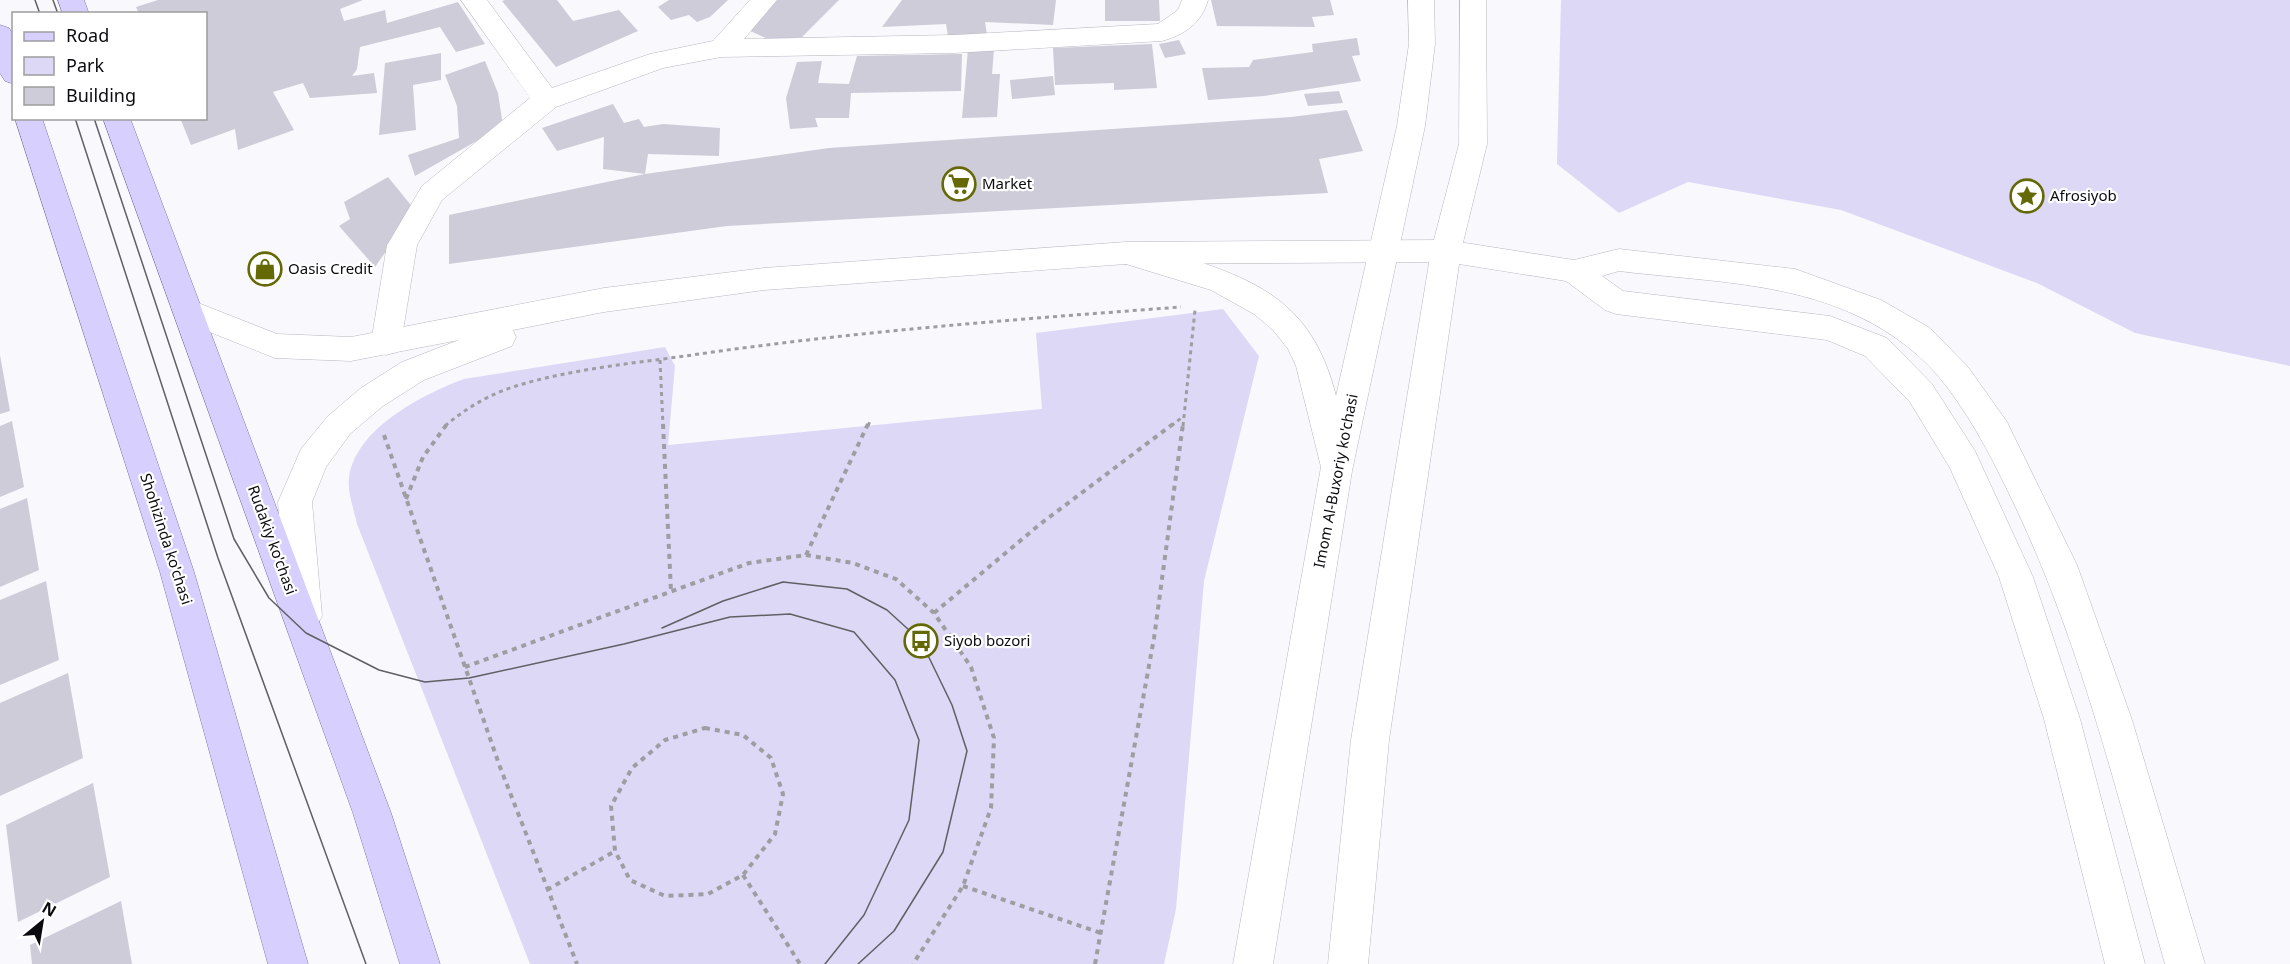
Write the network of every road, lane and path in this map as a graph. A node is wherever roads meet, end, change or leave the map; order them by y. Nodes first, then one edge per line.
1 (474, 0) edge
2 (764, 0) edge
3 (1195, 0) edge
4 (1421, 0) edge
5 (1473, 0) edge
6 (0, 34) edge
7 (721, 48) junction
8 (12, 69) edge
9 (546, 100) junction
10 (29, 120) edge
11 (117, 120) edge
12 (1446, 251) junction
13 (1126, 253) junction
14 (1382, 253) junction
15 (1193, 270) junction
16 (1574, 271) junction
17 (604, 300) junction
18 (1195, 306) junction
19 (188, 311) junction
20 (386, 343) junction
21 (660, 360) junction
22 (372, 397) junction
23 (1185, 415) junction
24 (870, 421) dead end
25 (1336, 471) junction
26 (406, 499) junction
27 (806, 555) junction
28 (671, 591) junction
29 (934, 613) junction
30 (306, 633) junction
31 (465, 667) junction
32 (615, 851) junction
33 (743, 875) junction
34 (963, 886) junction
35 (547, 890) junction
36 (1101, 933) junction
37 (288, 964) edge
38 (420, 964) edge
39 (577, 964) edge
40 (800, 964) edge
41 (913, 964) edge
42 (1095, 964) edge
43 (1253, 964) edge
44 (1348, 964) edge
45 (2125, 964) edge
46 (2185, 964) edge

1 - 9 street
2 - 7 street
3 - 7 street
4 - 14 street, Imom Al-Buxoriy ko'chasi
5 - 12 street
6 - 8 main road
7 - 9 street
9 - 20 street
10 - 37 main road, Shohizinda ko'chasi
11 - 19 main road, Rudakiy ko'chasi
12 - 14 street
12 - 16 street
12 - 44 street
13 - 14 street
13 - 15 street
13 - 17 street
14 - 25 street, Imom Al-Buxoriy ko'chasi
15 - 18 path
15 - 25 street
16 - 45 street
16 - 46 street
17 - 20 street
17 - 22 street
18 - 21 path
18 - 23 path
19 - 20 street
19 - 30 main road, Rudakiy ko'chasi
21 - 26 path
21 - 28 path
22 - 26 path
22 - 30 street
23 - 29 path
23 - 36 path
24 - 27 path
25 - 43 street, Imom Al-Buxoriy ko'chasi
26 - 31 path
27 - 28 path
27 - 29 path
28 - 31 path
29 - 34 path
30 - 38 main road, Rudakiy ko'chasi
31 - 35 path
32 - 33 path
32 - 33 path
32 - 35 path
33 - 40 path
34 - 36 path
34 - 41 path
35 - 39 path
36 - 42 path

